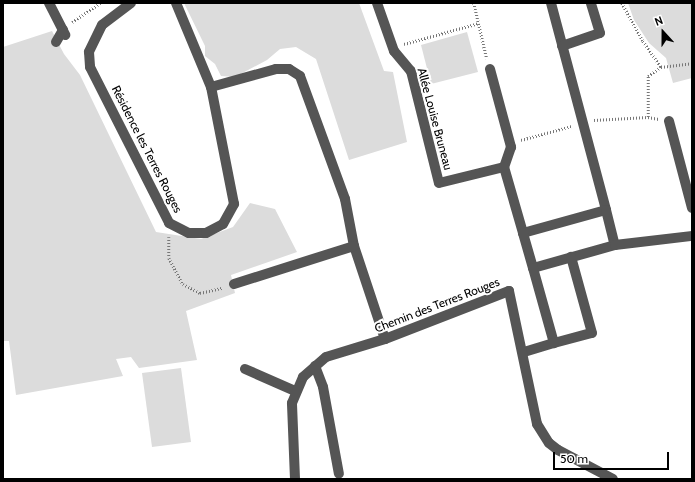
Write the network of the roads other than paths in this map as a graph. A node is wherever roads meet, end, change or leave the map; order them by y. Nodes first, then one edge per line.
1 (49, 3) edge
2 (131, 3) edge
3 (176, 3) edge
4 (377, 3) edge
5 (551, 3) edge
6 (591, 3) edge
7 (56, 42) dead end
8 (562, 46) junction
9 (490, 69) road end
10 (211, 87) junction
11 (669, 121) road end
12 (504, 167) junction
13 (692, 208) edge
14 (606, 210) junction
15 (523, 233) junction
16 (692, 236) edge
17 (615, 245) junction
18 (354, 246) junction
19 (571, 257) junction
20 (533, 268) junction
21 (234, 284) road end
22 (385, 339) junction
23 (554, 343) junction
24 (524, 352) junction
25 (315, 366) junction
26 (245, 368) dead end
27 (295, 391) junction
28 (339, 474) dead end
29 (295, 479) edge
30 (613, 479) edge

1 - 7 street
2 - 10 street, Résidence les Terres Rouges
3 - 10 street, Résidence les Terres Rouges
4 - 12 street, Allée Louise Bruneau
5 - 8 street
6 - 8 street
8 - 14 street
9 - 12 street
10 - 18 street
11 - 13 street
12 - 15 street
14 - 15 street
14 - 17 street
15 - 20 street
16 - 17 street
17 - 19 street
18 - 21 street
18 - 22 street
19 - 20 street
19 - 23 street
20 - 23 street
22 - 24 street, Chemin des Terres Rouges
22 - 25 street, Chemin des Terres Rouges
23 - 24 street
24 - 30 street, Chemin des Terres Rouges
25 - 27 street, Chemin des Terres Rouges
25 - 28 street
26 - 27 street
27 - 29 street, Chemin des Terres Rouges

